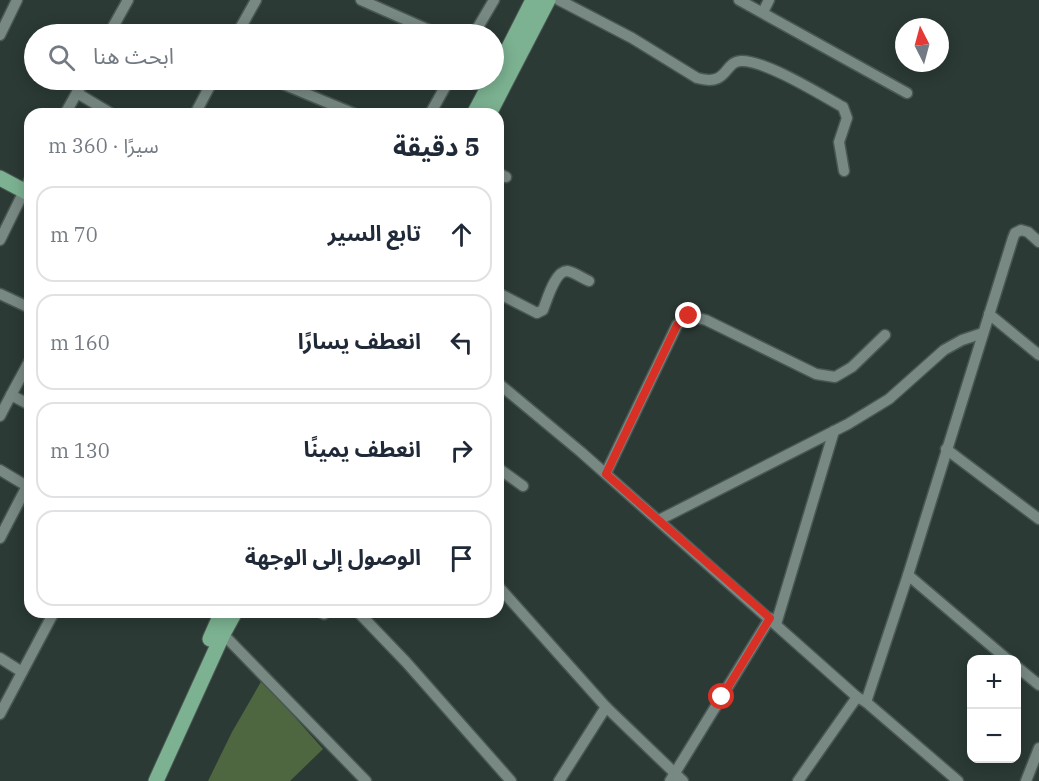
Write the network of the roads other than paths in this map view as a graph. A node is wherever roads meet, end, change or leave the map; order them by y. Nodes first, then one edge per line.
1 (18, 0) edge
2 (128, 0) edge
3 (256, 0) edge
4 (361, 0) edge
5 (494, 0) edge
6 (533, 0) edge
7 (548, 0) edge
8 (559, 0) edge
9 (739, 0) edge
10 (769, 0) edge
11 (379, 3) edge
12 (763, 12) junction
13 (115, 24) edge
14 (243, 24) edge
15 (419, 24) edge
16 (480, 24) edge
17 (0, 35) edge
18 (504, 54) edge
19 (504, 85) edge
20 (79, 90) edge
21 (208, 90) edge
22 (297, 90) edge
23 (443, 90) edge
24 (486, 90) edge
25 (501, 90) edge
26 (77, 93) junction
27 (907, 93) dead end
28 (68, 108) edge
29 (102, 108) edge
30 (198, 108) edge
31 (341, 108) edge
32 (433, 108) edge
33 (477, 108) edge
34 (492, 108) edge
35 (844, 171) dead end
36 (0, 178) edge
37 (24, 187) edge
38 (24, 195) edge
39 (0, 210) edge
40 (11, 216) junction
41 (0, 240) edge
42 (1039, 242) edge
43 (589, 281) dead end
44 (0, 294) edge
45 (504, 296) edge
46 (24, 305) edge
47 (989, 314) junction
48 (983, 333) junction
49 (885, 335) dead end
50 (1039, 355) edge
51 (24, 371) edge
52 (504, 388) edge
53 (11, 395) junction
54 (24, 402) edge
55 (0, 416) edge
56 (834, 431) junction
57 (946, 449) junction
58 (0, 470) edge
59 (504, 472) edge
60 (606, 474) junction
61 (24, 484) edge
62 (524, 486) dead end
63 (24, 496) edge
64 (1039, 519) edge
65 (659, 520) junction
66 (0, 538) edge
67 (908, 575) junction
68 (504, 593) edge
69 (51, 618) edge
70 (221, 618) edge
71 (230, 618) edge
72 (364, 618) edge
73 (773, 621) junction
74 (218, 633) junction
75 (1002, 655) edge
76 (0, 658) edge
77 (1021, 669) edge
78 (22, 672) junction
79 (1039, 685) edge
80 (861, 699) junction
81 (606, 707) junction
82 (0, 714) edge
83 (1039, 748) edge
84 (1035, 770) edge
85 (672, 777) edge
86 (146, 781) edge
87 (156, 781) edge
88 (366, 781) edge
89 (511, 781) edge
90 (559, 781) edge
91 (683, 781) edge
92 (798, 781) edge
93 (958, 781) edge
94 (1026, 781) edge

1 - 17 street
2 - 13 street
3 - 14 street
4 - 11 street
5 - 16 street
6 - 18 main road
7 - 19 main road
8 - 35 street
9 - 12 street
10 - 12 street
11 - 15 street
12 - 27 street
20 - 26 street
21 - 30 street
22 - 31 street
23 - 32 street
24 - 33 main road
25 - 34 main road
26 - 28 street
26 - 29 street
36 - 37 main road
38 - 40 street
39 - 40 street
40 - 41 street
42 - 47 street
43 - 45 street
44 - 46 street
47 - 48 street
47 - 50 street
48 - 56 street
48 - 57 street
49 - 60 street
51 - 53 street
52 - 60 street
53 - 54 street
53 - 55 street
56 - 65 street
56 - 73 street
57 - 64 street
57 - 67 street
58 - 61 street
59 - 62 street
60 - 65 street
63 - 66 street
65 - 73 street
67 - 75 street
67 - 80 street
68 - 81 street
69 - 78 street
70 - 74 main road
71 - 74 main road
72 - 89 street
73 - 80 street
73 - 85 street
74 - 86 main road
74 - 87 main road
74 - 88 street
76 - 78 street
77 - 79 street
78 - 82 street
80 - 92 street
80 - 93 street
81 - 85 street
81 - 90 street
83 - 84 street
84 - 94 street
85 - 91 street

